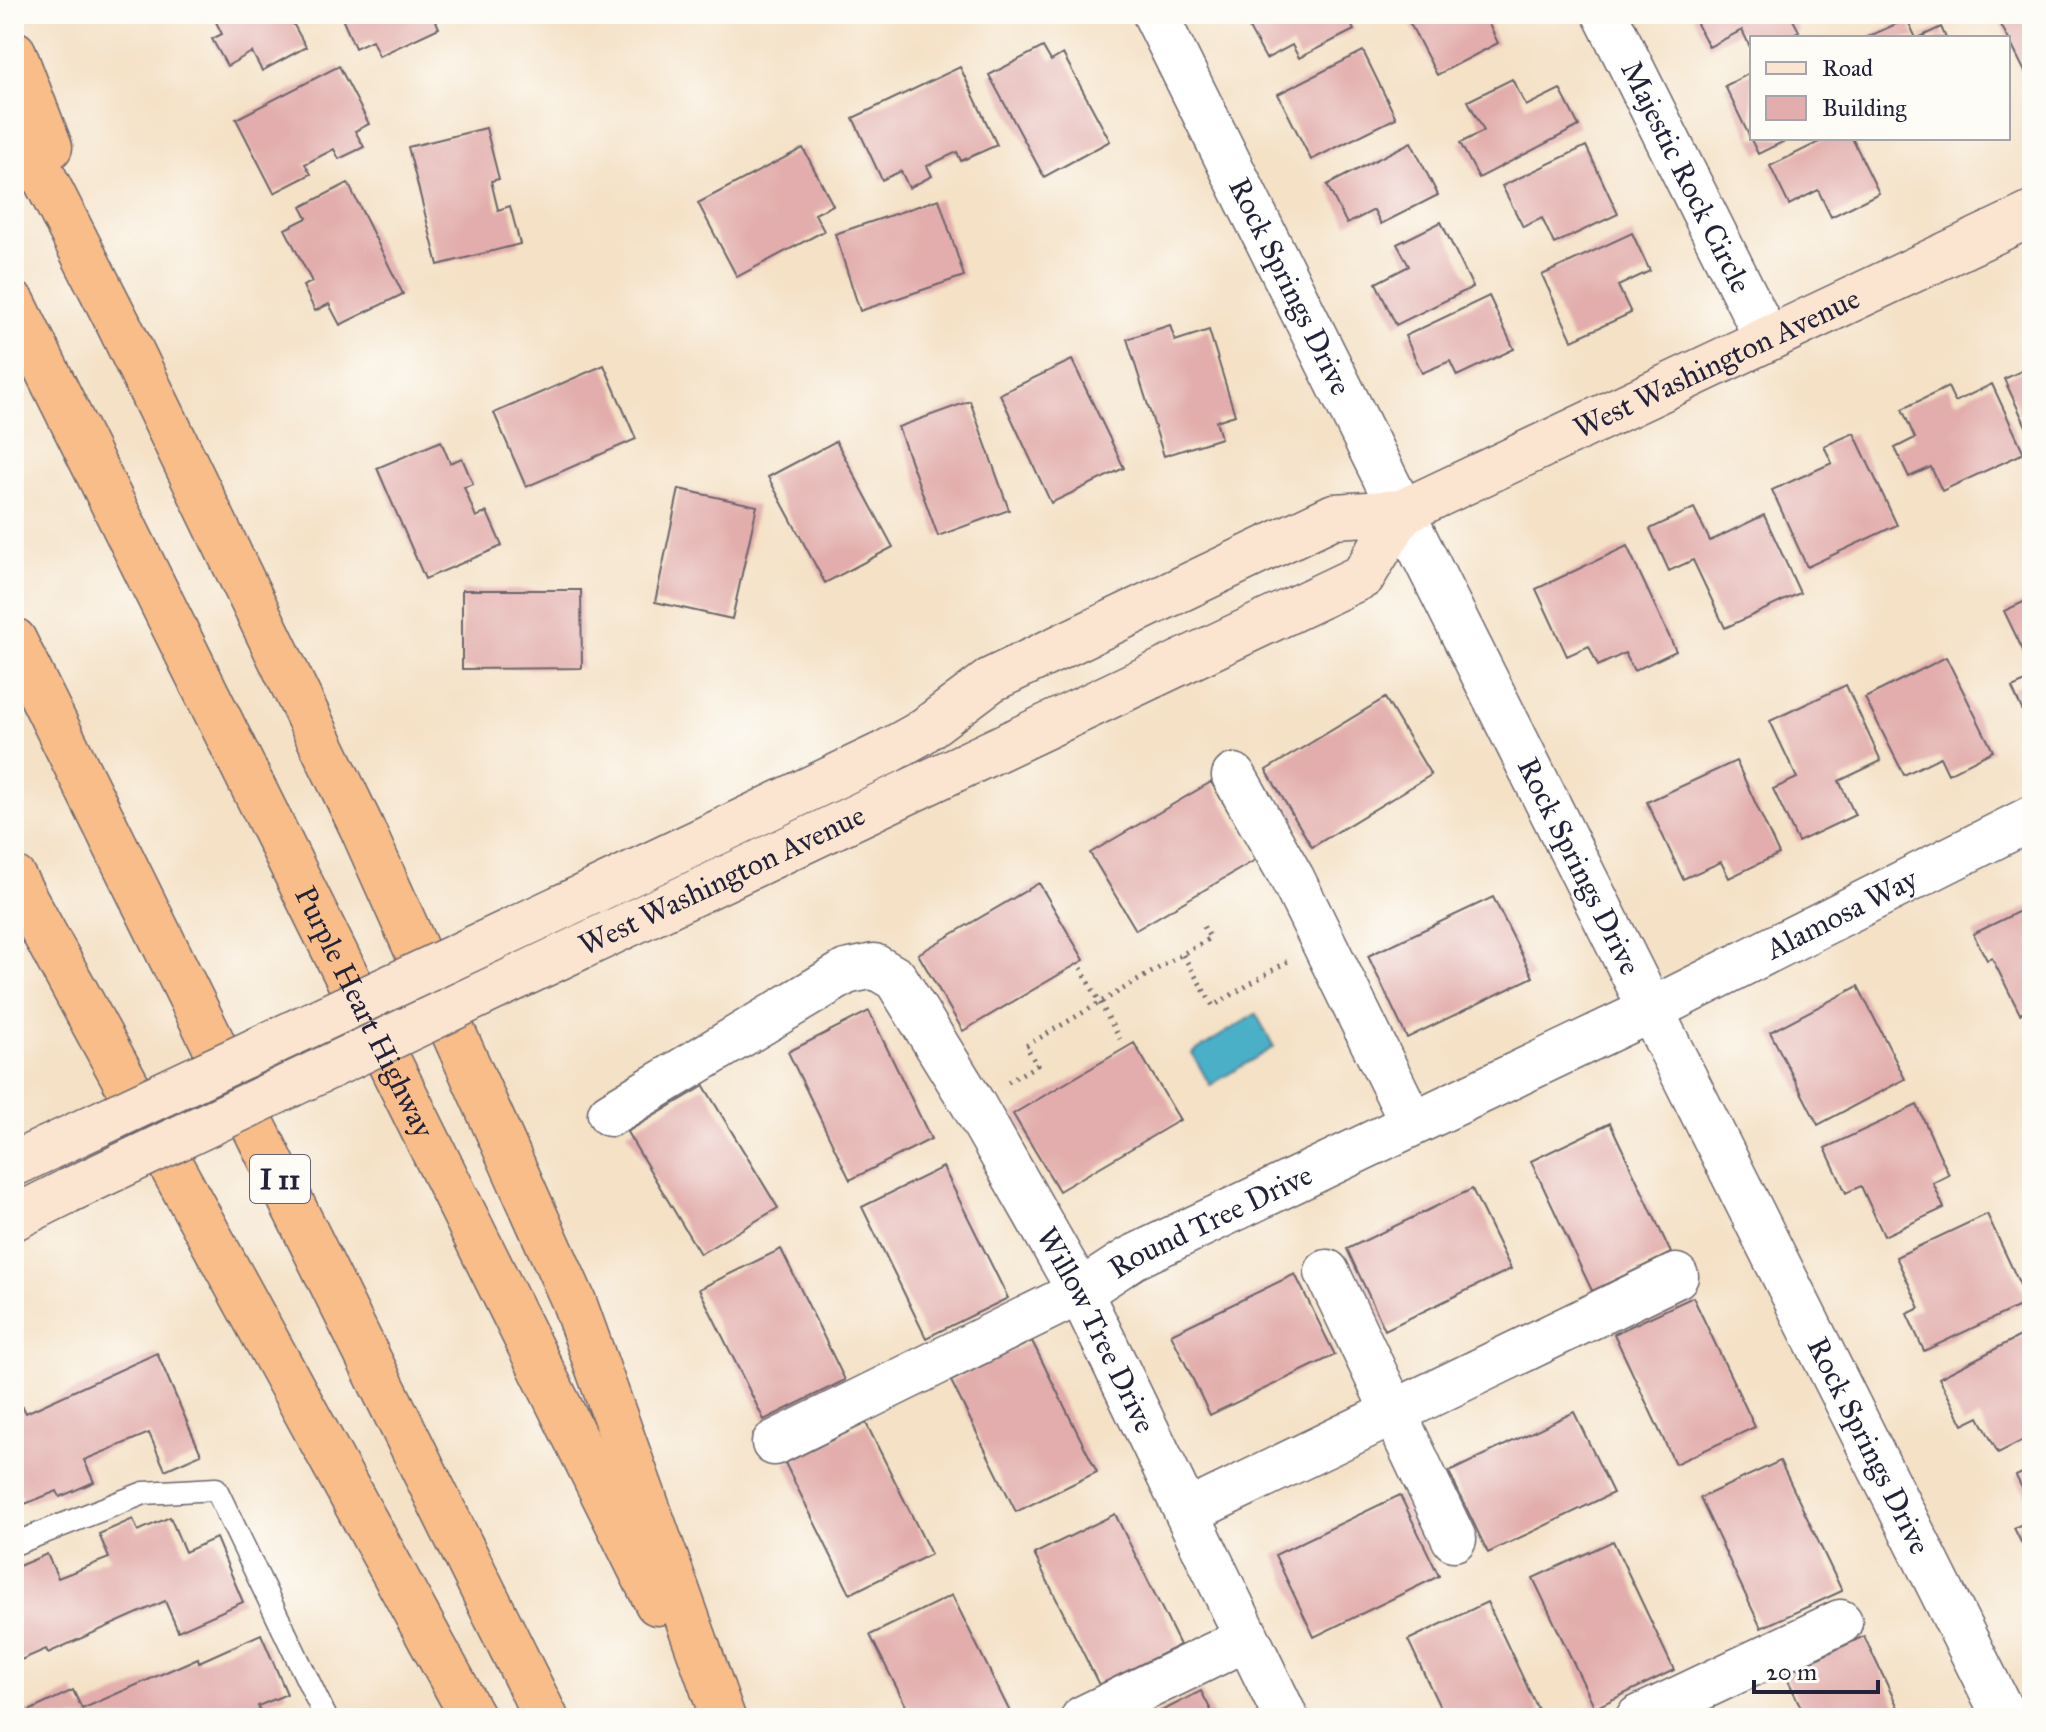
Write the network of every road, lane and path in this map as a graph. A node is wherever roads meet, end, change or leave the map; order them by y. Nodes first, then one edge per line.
1 (1155, 14) edge
2 (1605, 14) edge
3 (14, 53) edge
4 (14, 118) edge
5 (2032, 214) edge
6 (14, 304) edge
7 (119, 325) junction
8 (1767, 339) junction
9 (1402, 512) junction
10 (14, 640) edge
11 (1234, 776) dead end
12 (2032, 818) edge
13 (14, 878) edge
14 (1201, 922) dead end
15 (1183, 955) junction
16 (1299, 955) dead end
17 (1081, 968) dead end
18 (1100, 1002) junction
19 (1653, 1009) junction
20 (1120, 1039) dead end
21 (973, 1104) junction
22 (610, 1114) dead end
23 (1412, 1123) junction
24 (31, 1156) edge
25 (14, 1218) edge
26 (1327, 1272) dead end
27 (1676, 1276) dead end
28 (1080, 1292) junction
29 (1393, 1411) junction
30 (774, 1443) dead end
31 (1188, 1512) junction
32 (1454, 1539) dead end
33 (14, 1544) edge
34 (1840, 1622) dead end
35 (1246, 1639) junction
36 (1651, 1715) edge
37 (326, 1718) edge
38 (473, 1718) edge
39 (546, 1718) edge
40 (715, 1718) edge
41 (723, 1718) edge
42 (1083, 1718) edge
43 (1286, 1718) edge
44 (2005, 1718) edge

1 - 9 street, Rock Springs Drive
2 - 8 street, Majestic Rock Circle
3 - 7 highway
4 - 7 highway
5 - 8 main road, West Washington Avenue
6 - 40 highway, Purple Heart Highway
7 - 41 highway
8 - 9 main road, West Washington Avenue
9 - 19 street, Rock Springs Drive
9 - 24 main road, West Washington Avenue, bridge
9 - 25 main road, West Washington Avenue, bridge
10 - 39 highway, I 11
11 - 23 street
12 - 19 street, Alamosa Way
13 - 38 highway
14 - 15 path
15 - 16 path
15 - 18 path
17 - 18 path
18 - 20 path
18 - 21 path
19 - 23 street, Round Tree Drive
19 - 44 street, Rock Springs Drive
21 - 22 street, Willow Tree Drive
21 - 28 street, Willow Tree Drive
23 - 28 street, Round Tree Drive
26 - 29 street
27 - 29 street
28 - 30 street, Round Tree Drive
28 - 31 street, Willow Tree Drive
29 - 31 street
29 - 32 street
31 - 35 street, Willow Tree Drive
33 - 37 lane
34 - 36 street
35 - 42 street
35 - 43 street, Willow Tree Drive

